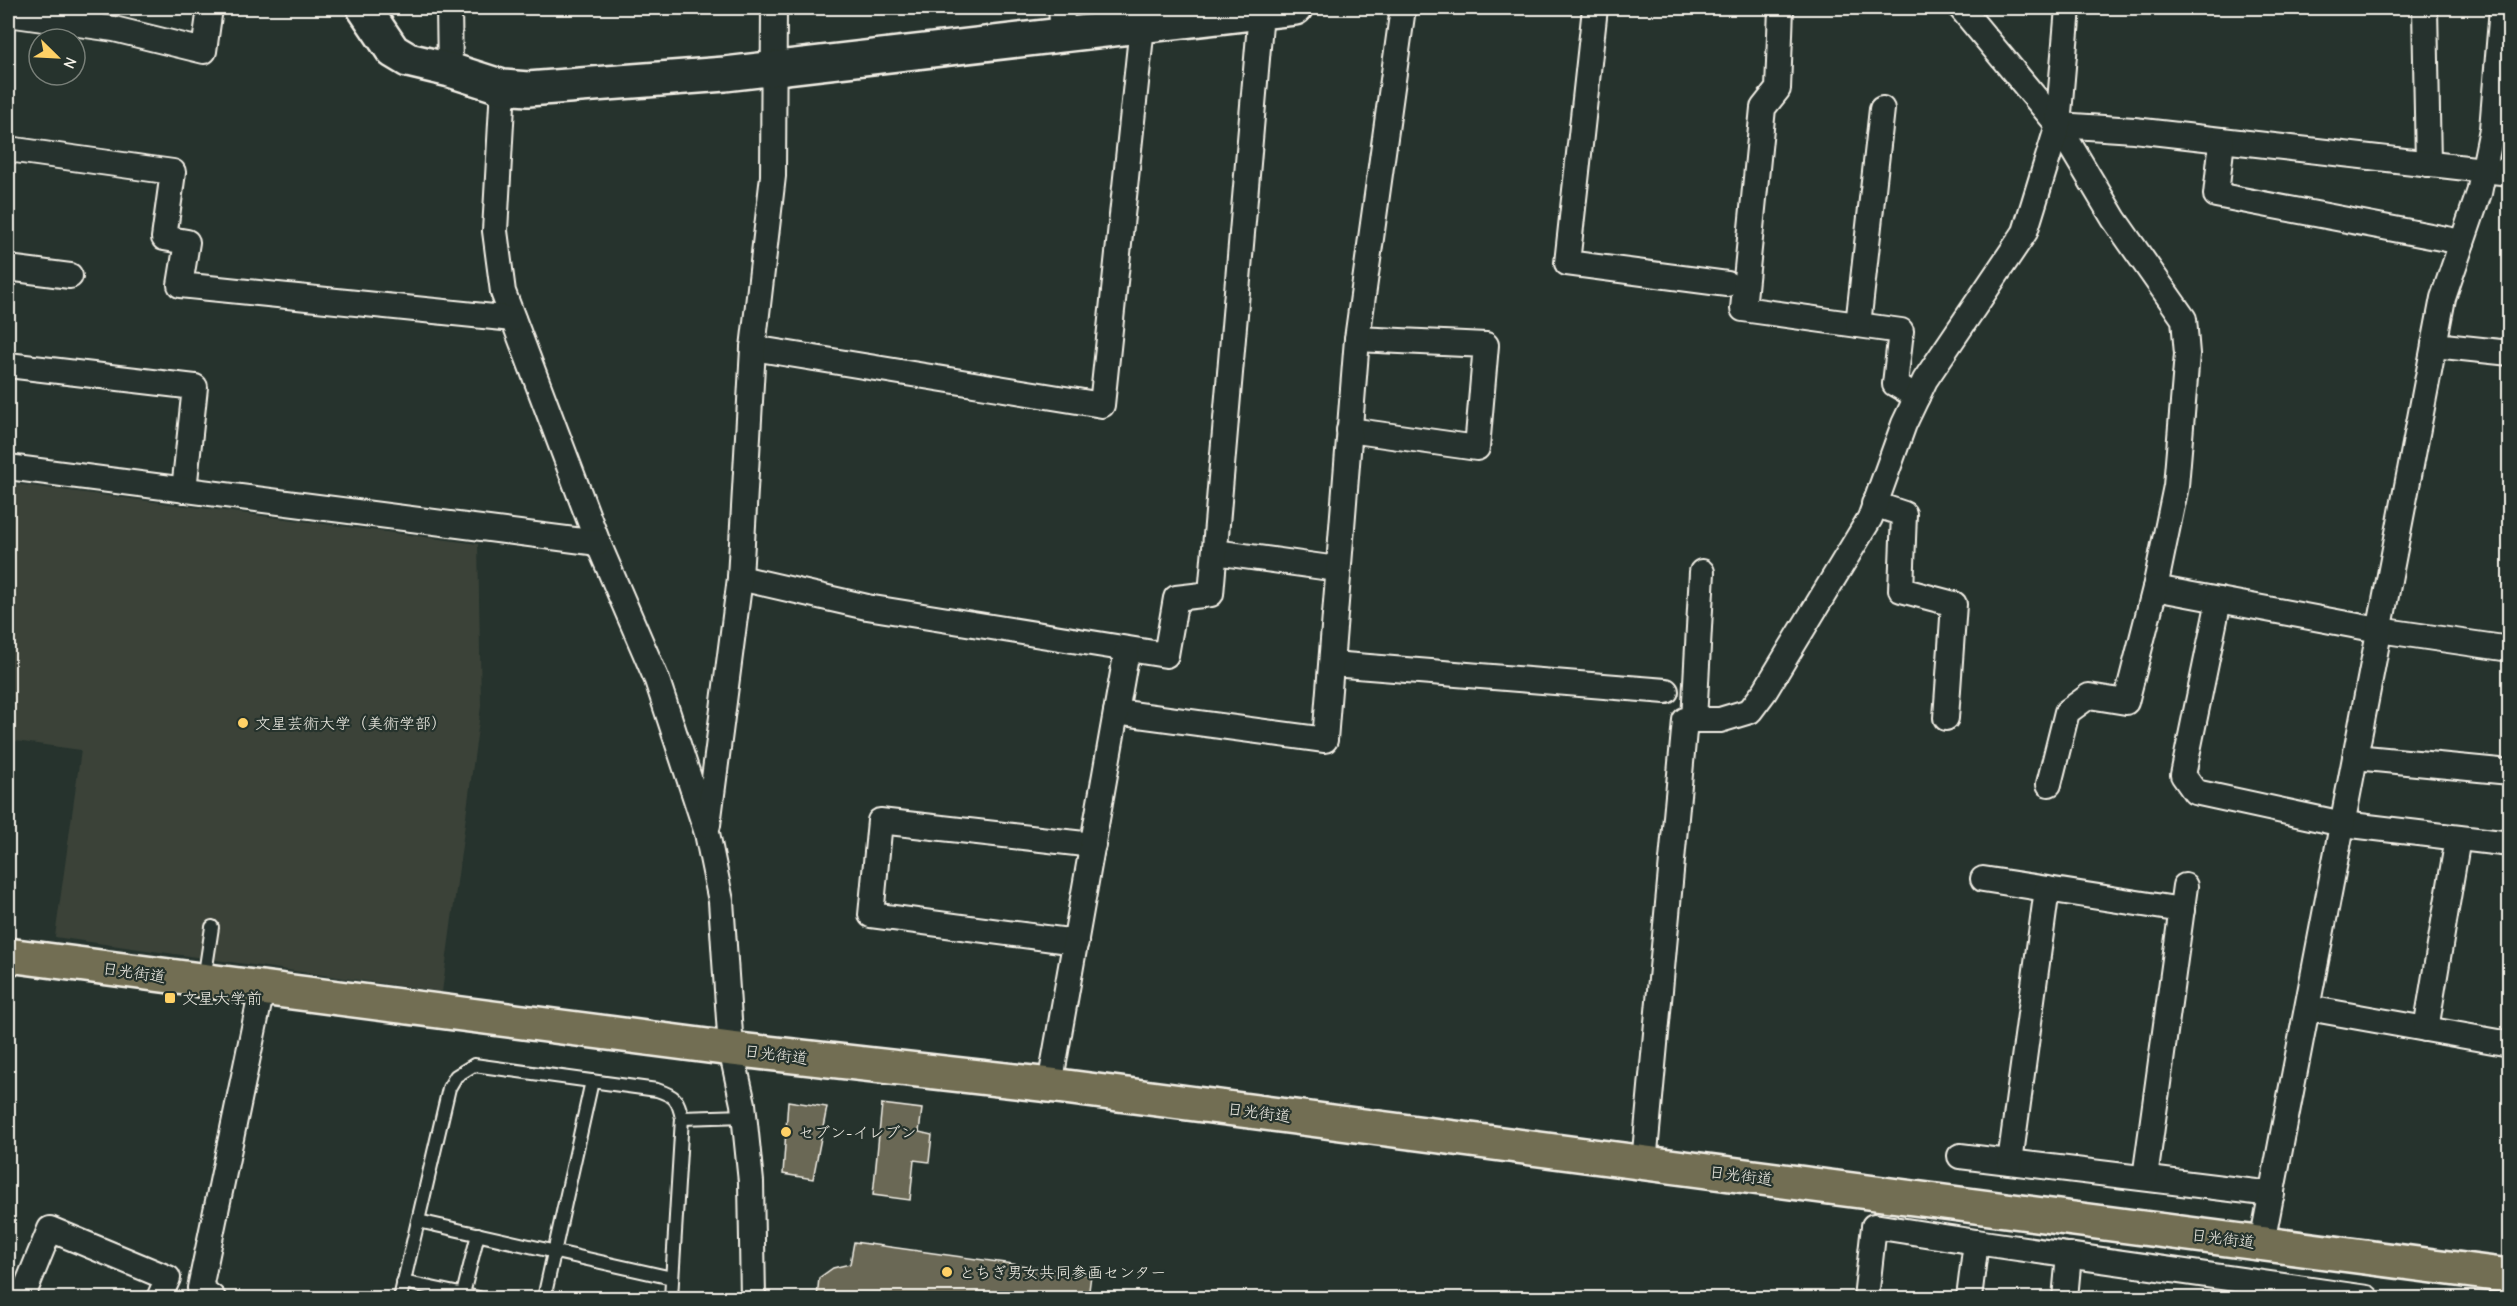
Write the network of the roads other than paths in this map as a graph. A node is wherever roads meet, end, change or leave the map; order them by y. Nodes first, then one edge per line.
1 (210, 8) edge
2 (364, 8) edge
3 (449, 8) edge
4 (774, 8) edge
5 (1295, 8) edge
6 (1403, 8) edge
7 (1595, 8) edge
8 (1780, 8) edge
9 (1961, 8) edge
10 (2068, 8) edge
11 (2425, 8) edge
12 (2502, 8) edge
13 (1261, 12) junction
14 (8, 14) edge
15 (1062, 21) edge
16 (1142, 26) junction
17 (776, 68) junction
18 (450, 70) junction
19 (503, 87) junction
20 (1882, 110) dead end
21 (2058, 125) junction
22 (2222, 140) junction
23 (8, 149) edge
24 (2428, 164) junction
25 (2484, 171) junction
26 (2510, 173) edge
27 (2462, 242) junction
28 (8, 267) edge
29 (70, 276) dead end
30 (1727, 284) dead end
31 (513, 319) junction
32 (1858, 325) junction
33 (1357, 339) junction
34 (2434, 345) junction
35 (753, 348) junction
36 (2510, 353) edge
37 (8, 365) edge
38 (1917, 397) junction
39 (1349, 430) junction
40 (8, 467) edge
41 (184, 490) junction
42 (1874, 504) junction
43 (598, 543) junction
44 (1215, 552) junction
45 (1337, 569) junction
46 (1702, 572) dead end
47 (740, 578) junction
48 (2155, 588) junction
49 (2218, 600) junction
50 (2379, 630) junction
51 (2510, 649) edge
52 (1127, 650) junction
53 (1332, 664) junction
54 (1666, 691) dead end
55 (1116, 711) junction
56 (1946, 718) dead end
57 (1694, 720) junction
58 (2355, 757) junction
59 (2510, 772) edge
60 (2049, 784) dead end
61 (2343, 824) junction
62 (707, 833) junction
63 (2458, 838) junction
64 (2510, 844) edge
65 (1093, 845) junction
66 (1983, 879) dead end
67 (2185, 886) dead end
68 (2047, 889) junction
69 (2182, 910) junction
70 (212, 927) dead end
71 (1076, 942) junction
72 (8, 955) edge
73 (204, 981) junction
74 (262, 989) junction
75 (2308, 1008) junction
76 (2426, 1029) junction
77 (2510, 1044) edge
78 (731, 1048) junction
79 (592, 1081) junction
80 (1050, 1085) junction
81 (744, 1116) junction
82 (682, 1118) junction
83 (1960, 1156) dead end
84 (2010, 1162) junction
85 (1644, 1163) junction
86 (2145, 1178) junction
87 (2272, 1194) junction
88 (418, 1221) junction
89 (478, 1234) junction
90 (1976, 1242) junction
91 (2262, 1243) junction
92 (554, 1252) junction
93 (2069, 1255) junction
94 (2510, 1276) edge
95 (672, 1278) junction
96 (404, 1282) junction
97 (462, 1297) edge
98 (22, 1299) edge
99 (159, 1299) edge
100 (213, 1299) edge
101 (400, 1299) edge
102 (478, 1299) edge
103 (544, 1299) edge
104 (670, 1299) edge
105 (753, 1299) edge
106 (1866, 1299) edge
107 (1969, 1299) edge
108 (2065, 1299) edge
109 (2367, 1299) edge

1 - 14 street
2 - 18 street
3 - 18 street
4 - 17 street
5 - 13 street
6 - 33 street
7 - 30 street
8 - 32 street
9 - 21 street
10 - 21 street
11 - 24 street
12 - 25 street
13 - 16 street
13 - 44 street
15 - 16 street
15 - 17 street
16 - 35 street
17 - 19 street
17 - 35 street
18 - 19 street
19 - 31 street
20 - 32 street
21 - 22 street
21 - 38 street
21 - 48 street
22 - 24 street
22 - 27 street
23 - 31 street
24 - 25 street
25 - 26 street
25 - 27 street
27 - 34 street
28 - 29 street
31 - 43 street
32 - 38 street
33 - 39 street
33 - 39 street
34 - 36 street
34 - 50 street
35 - 47 street
37 - 41 street
38 - 42 street
39 - 45 street
40 - 41 street
41 - 43 street
42 - 56 street
42 - 57 street
43 - 62 street
44 - 45 street
44 - 52 street
45 - 53 street
46 - 57 street
47 - 52 street
47 - 62 street
48 - 49 street
48 - 60 street
49 - 50 street
49 - 61 street
50 - 51 street
50 - 58 street
52 - 55 street
53 - 54 street
53 - 55 street
55 - 65 street
57 - 85 street
58 - 59 street
58 - 61 street
61 - 63 street
61 - 75 street
62 - 78 street
63 - 64 street
63 - 76 street
65 - 71 street
65 - 71 street
66 - 68 street
67 - 69 street
68 - 69 street
68 - 84 street
69 - 86 street
70 - 73 lane
71 - 80 street
72 - 73 highway, 日光街道
73 - 74 highway, 日光街道
74 - 78 highway, 日光街道
74 - 100 street
75 - 76 street
75 - 87 street
76 - 77 street
78 - 80 highway, 日光街道
78 - 81 street
79 - 82 lane
79 - 88 lane
79 - 92 lane
80 - 85 highway, 日光街道
81 - 82 lane
81 - 105 street
82 - 95 lane
83 - 84 street
84 - 86 street
85 - 91 highway, 日光街道
86 - 87 street
87 - 91 street
88 - 89 lane
88 - 96 lane
89 - 92 lane
89 - 97 lane
90 - 93 street
90 - 106 street
90 - 107 street
91 - 94 highway, 日光街道
92 - 95 lane
92 - 103 lane
93 - 108 street
93 - 109 street
95 - 104 lane
96 - 97 lane
96 - 101 lane
97 - 102 lane
98 - 99 street

